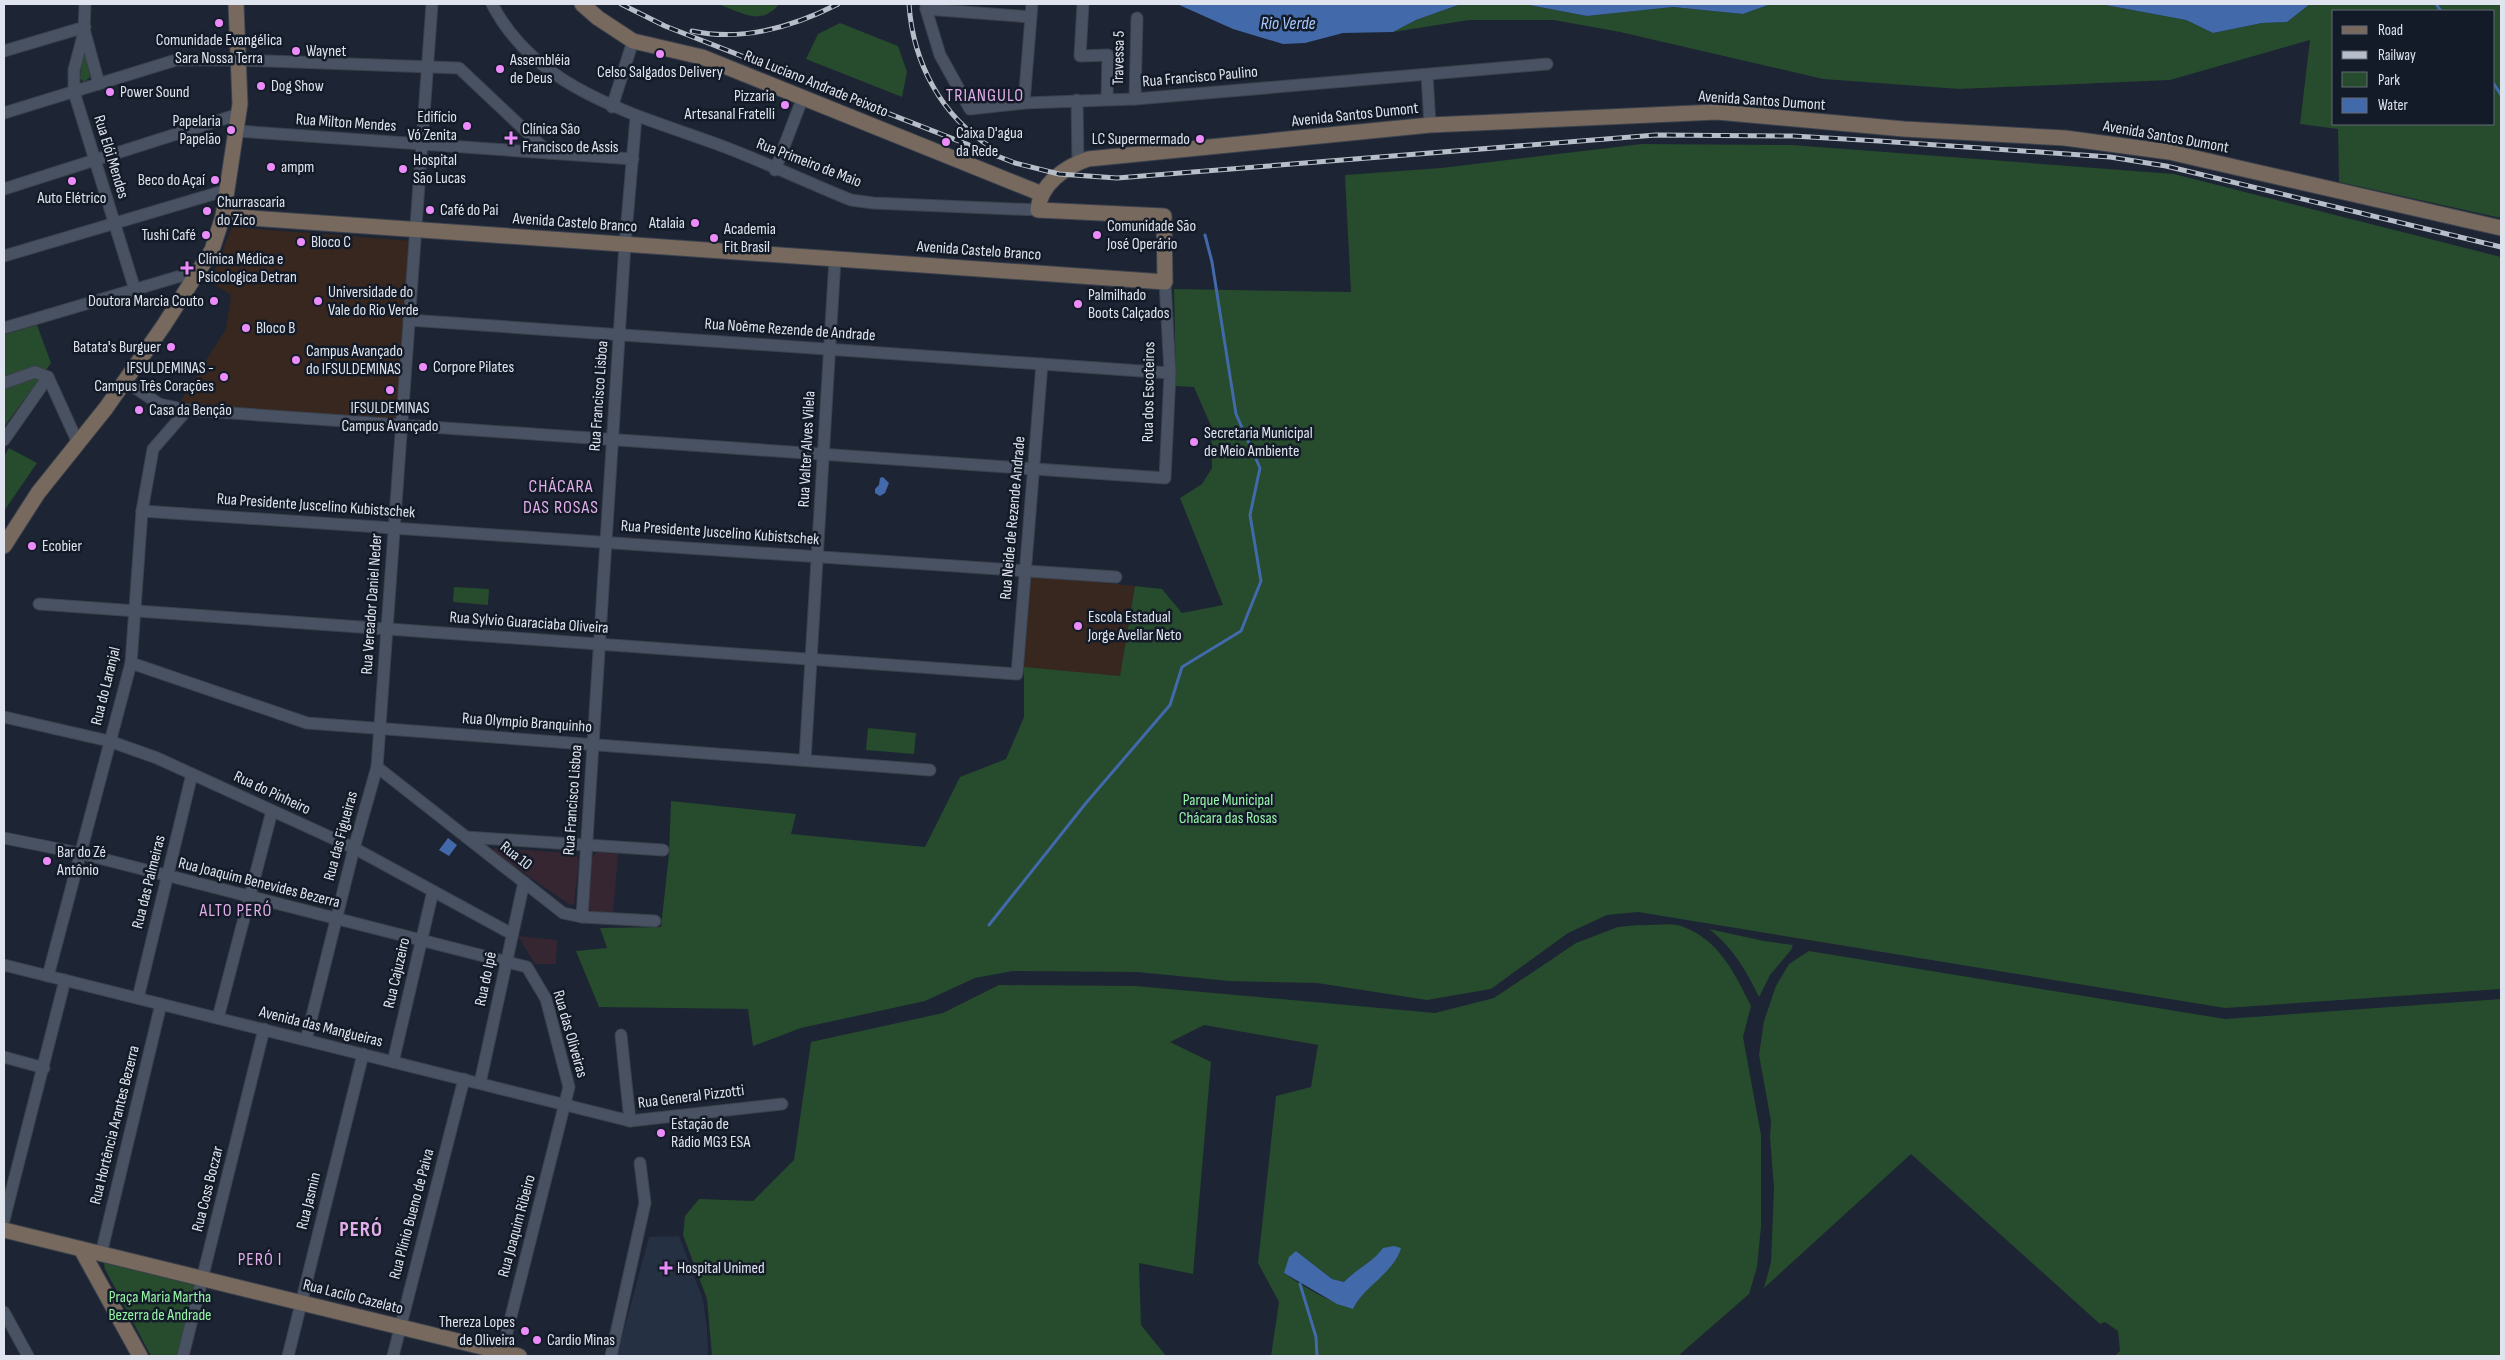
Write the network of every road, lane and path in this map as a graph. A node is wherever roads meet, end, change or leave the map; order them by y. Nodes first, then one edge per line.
1 (85, 4) edge
2 (236, 4) edge
3 (432, 4) edge
4 (492, 4) edge
5 (582, 4) edge
6 (1032, 4) edge
7 (1083, 4) edge
8 (926, 7) edge
9 (1031, 17) junction
10 (1137, 18) dead end
11 (85, 29) junction
12 (633, 41) junction
13 (4, 51) edge
14 (238, 60) junction
15 (1547, 64) dead end
16 (428, 67) junction
17 (1427, 75) junction
18 (99, 84) junction
19 (74, 92) junction
20 (803, 97) junction
21 (1106, 99) junction
22 (1134, 99) junction
23 (1077, 100) junction
24 (1024, 103) junction
25 (612, 107) junction
26 (4, 114) edge
27 (239, 114) junction
28 (636, 117) junction
29 (1430, 125) junction
30 (236, 131) junction
31 (526, 132) junction
32 (422, 144) junction
33 (524, 152) junction
34 (549, 153) junction
35 (633, 159) junction
36 (94, 160) junction
37 (1078, 162) junction
38 (774, 170) junction
39 (4, 189) edge
40 (227, 190) junction
41 (1042, 194) junction
42 (1038, 210) junction
43 (223, 216) junction
44 (1164, 216) joint
45 (114, 222) junction
46 (2501, 228) edge
47 (416, 230) junction
48 (625, 244) junction
49 (4, 256) edge
50 (835, 259) junction
51 (201, 270) junction
52 (1165, 282) junction
53 (135, 290) junction
54 (409, 320) junction
55 (4, 328) edge
56 (620, 335) junction
57 (829, 349) junction
58 (1042, 364) junction
59 (1170, 373) junction
60 (48, 377) junction
61 (125, 381) junction
62 (4, 383) edge
63 (187, 410) junction
64 (401, 424) junction
65 (613, 438) junction
66 (4, 440) edge
67 (78, 443) junction
68 (823, 453) junction
69 (1033, 468) junction
70 (142, 511) junction
71 (394, 528) junction
72 (606, 542) junction
73 (4, 546) edge
74 (817, 556) junction
75 (1025, 570) junction
76 (1116, 577) dead end
77 (39, 604) dead end
78 (136, 611) junction
79 (387, 629) junction
80 (600, 644) junction
81 (811, 659) junction
82 (131, 663) junction
83 (1017, 674) joint
84 (4, 717) edge
85 (380, 728) junction
86 (109, 741) junction
87 (593, 744) junction
88 (805, 760) junction
89 (377, 767) junction
90 (930, 770) dead end
91 (192, 774) junction
92 (272, 811) junction
93 (466, 837) junction
94 (4, 838) edge
95 (587, 845) junction
96 (354, 848) junction
97 (663, 850) dead end
98 (80, 854) junction
99 (167, 876) junction
100 (524, 882) junction
101 (433, 891) junction
102 (250, 897) junction
103 (582, 917) junction
104 (336, 919) junction
105 (655, 921) dead end
106 (512, 934) junction
107 (421, 941) junction
108 (506, 962) junction
109 (4, 965) edge
110 (48, 976) junction
111 (65, 980) junction
112 (138, 998) junction
113 (161, 1004) junction
114 (218, 1018) junction
115 (264, 1030) junction
116 (622, 1035) dead end
117 (306, 1040) junction
118 (363, 1054) junction
119 (4, 1057) edge
120 (393, 1062) junction
121 (44, 1068) junction
122 (464, 1079) junction
123 (480, 1083) junction
124 (782, 1104) dead end
125 (566, 1105) junction
126 (630, 1121) junction
127 (640, 1163) dead end
128 (4, 1220) edge
129 (4, 1230) edge
130 (81, 1249) junction
131 (101, 1254) junction
132 (202, 1278) junction
133 (301, 1302) junction
134 (4, 1312) edge
135 (400, 1326) junction
136 (501, 1354) edge
137 (28, 1356) edge
138 (140, 1356) edge
139 (183, 1356) edge
140 (288, 1356) edge
141 (393, 1356) edge
142 (519, 1356) edge
143 (611, 1356) edge

1 - 11 street, Rua Elói Mendes
2 - 14 street
3 - 16 street, Rua Vereador Daniel Neder
4 - 25 street, Rua Primeiro de Maio
5 - 12 street, Rua Luciano Andrade Peixoto
6 - 9 street
7 - 21 street
8 - 9 street
8 - 24 street, Rua Francisco Paulino
9 - 24 street
10 - 22 street, Travessa 5
11 - 13 street
11 - 18 street, Rua Elói Mendes
11 - 19 street, Rua Elói Mendes
12 - 20 street, Rua Luciano Andrade Peixoto
12 - 25 street
14 - 16 street
14 - 18 street
14 - 27 street
15 - 17 street, Rua Francisco Paulino
16 - 31 street
16 - 32 street, Rua Vereador Daniel Neder
17 - 22 street, Rua Francisco Paulino
17 - 29 street
18 - 19 street
19 - 26 street
19 - 36 street, Rua Elói Mendes
20 - 38 street
20 - 41 street, Rua Luciano Andrade Peixoto
21 - 22 street, Rua Francisco Paulino
21 - 23 street, Rua Francisco Paulino
23 - 24 street, Rua Francisco Paulino
23 - 37 street
25 - 28 street, Rua Primeiro de Maio
27 - 30 street
27 - 36 street
28 - 35 street, Rua Francisco Lisboa
28 - 38 street, Rua Primeiro de Maio
29 - 37 street, Avenida Santos Dumont
29 - 46 street, Avenida Santos Dumont
30 - 32 street, Rua Milton Mendes
30 - 40 street
31 - 33 street
31 - 34 street
32 - 33 street, Rua Milton Mendes
32 - 47 street, Rua Vereador Daniel Neder
33 - 34 street, Rua Milton Mendes
34 - 35 street, Rua Milton Mendes
35 - 48 street, Rua Francisco Lisboa
36 - 39 street
36 - 45 street, Rua Elói Mendes
37 - 41 street, Avenida Santos Dumont
38 - 42 street, Rua Primeiro de Maio
40 - 43 street
40 - 45 street
41 - 42 street, Avenida Santos Dumont
42 - 44 street, Rua Primeiro de Maio
43 - 47 street, Avenida Castelo Branco
43 - 51 street
44 - 52 street, Rua dos Escoteiros
45 - 49 street
45 - 53 street, Rua Elói Mendes
47 - 48 street, Avenida Castelo Branco
47 - 54 street, Rua Vereador Daniel Neder
48 - 50 street, Avenida Castelo Branco
48 - 56 street, Rua Francisco Lisboa
50 - 52 street, Avenida Castelo Branco
50 - 57 street, Rua Valter Alves Vilela
51 - 53 street
51 - 61 street
52 - 59 street, Rua dos Escoteiros
53 - 55 street
54 - 56 street, Rua Noême Rezende de Andrade
54 - 64 street, Rua Vereador Daniel Neder
56 - 57 street, Rua Noême Rezende de Andrade
56 - 65 street, Rua Francisco Lisboa
57 - 58 street, Rua Noême Rezende de Andrade
57 - 68 street, Rua Valter Alves Vilela
58 - 59 street, Rua Noême Rezende de Andrade
58 - 69 street, Rua Neide de Rezende Andrade
59 - 69 street, Rua dos Escoteiros
60 - 62 street
60 - 66 street
60 - 67 street
61 - 63 street
61 - 67 street
63 - 64 street
63 - 70 street, Rua do Laranjal
64 - 65 street
64 - 71 street, Rua Vereador Daniel Neder
65 - 68 street
65 - 72 street, Rua Francisco Lisboa
67 - 73 street
68 - 69 street
68 - 74 street, Rua Valter Alves Vilela
69 - 75 street, Rua Neide de Rezende Andrade
70 - 71 street, Rua Presidente Juscelino Kubistschek
70 - 78 street, Rua do Laranjal
71 - 72 street, Rua Presidente Juscelino Kubistschek
71 - 79 street, Rua Vereador Daniel Neder
72 - 74 street, Rua Presidente Juscelino Kubistschek
72 - 80 street, Rua Francisco Lisboa
74 - 75 street, Rua Presidente Juscelino Kubistschek
74 - 81 street, Rua Valter Alves Vilela
75 - 76 street, Rua Presidente Juscelino Kubistschek
75 - 83 street, Rua Neide de Rezende Andrade
77 - 78 street, Rua Sylvio Guaraciaba Oliveira
78 - 79 street, Rua Sylvio Guaraciaba Oliveira
78 - 82 street, Rua do Laranjal
79 - 80 street, Rua Sylvio Guaraciaba Oliveira
79 - 85 street, Rua Vereador Daniel Neder
80 - 81 street, Rua Sylvio Guaraciaba Oliveira
80 - 87 street, Rua Francisco Lisboa
81 - 83 street, Rua Sylvio Guaraciaba Oliveira
81 - 88 street, Rua Valter Alves Vilela
82 - 85 street, Rua Olympio Branquinho
82 - 86 street, Rua do Laranjal
84 - 86 street, Rua do Pinheiro
85 - 87 street, Rua Olympio Branquinho
85 - 89 street, Rua das Figueiras
86 - 91 street, Rua do Pinheiro
86 - 98 street, Rua do Laranjal
87 - 88 street, Rua Olympio Branquinho
87 - 95 street, Rua Francisco Lisboa
88 - 90 street, Rua Olympio Branquinho
89 - 93 street, Rua 10
89 - 96 street, Rua das Figueiras
91 - 92 street, Rua do Pinheiro
91 - 99 street, Rua das Palmeiras
92 - 96 street, Rua do Pinheiro
92 - 102 street
93 - 95 street
93 - 100 street, Rua 10
94 - 98 street, Rua Joaquim Benevides Bezerra
95 - 97 street
95 - 103 street, Rua Francisco Lisboa
96 - 101 street, Rua do Pinheiro
96 - 104 street, Rua das Figueiras
98 - 99 street, Rua Joaquim Benevides Bezerra
98 - 110 street, Rua do Laranjal
99 - 102 street, Rua Joaquim Benevides Bezerra
99 - 112 street, Rua das Palmeiras
100 - 103 street, Rua 10
100 - 106 street, Rua do Ipê
101 - 106 street, Rua do Pinheiro
101 - 107 street, Rua Cajuzeiro
102 - 104 street, Rua Joaquim Benevides Bezerra
102 - 114 street
103 - 105 street, Rua 10
104 - 107 street, Rua Joaquim Benevides Bezerra
104 - 117 street, Rua das Figueiras
106 - 108 street, Rua do Ipê
107 - 108 street, Rua Joaquim Benevides Bezerra
107 - 120 street, Rua Cajuzeiro
108 - 123 street, Rua do Ipê
108 - 125 street, Rua das Oliveiras
109 - 110 street, Avenida das Mangueiras
110 - 111 street, Avenida das Mangueiras
111 - 112 street, Avenida das Mangueiras
111 - 121 street
112 - 113 street, Avenida das Mangueiras
113 - 114 street, Avenida das Mangueiras
113 - 131 street, Rua Hortência Arantes Bezerra
114 - 115 street, Avenida das Mangueiras
115 - 117 street, Avenida das Mangueiras
115 - 132 street, Rua Coss Boczar
116 - 126 street, Rua General Pizzotti
117 - 118 street, Avenida das Mangueiras
118 - 120 street, Avenida das Mangueiras
118 - 133 street, Rua Jasmin
119 - 121 street
120 - 122 street, Avenida das Mangueiras
121 - 128 street
122 - 123 street, Avenida das Mangueiras
122 - 135 street, Rua Plínio Bueno de Paiva
123 - 125 street, Avenida das Mangueiras
124 - 126 street, Rua General Pizzotti
125 - 126 street, Avenida das Mangueiras
125 - 136 street, Rua Joaquim Ribeiro
127 - 143 street
129 - 130 street, Rua Lacílo Cazelato
130 - 131 street, Rua Lacílo Cazelato
130 - 138 street
131 - 132 street, Rua Lacílo Cazelato
132 - 133 street, Rua Lacílo Cazelato
132 - 139 street, Rua Coss Boczar
133 - 135 street, Rua Lacílo Cazelato
133 - 140 street, Rua Jasmin
134 - 137 street
135 - 136 street, Rua Lacílo Cazelato
135 - 141 street, Rua Plínio Bueno de Paiva
136 - 142 street, Rua Lacílo Cazelato

